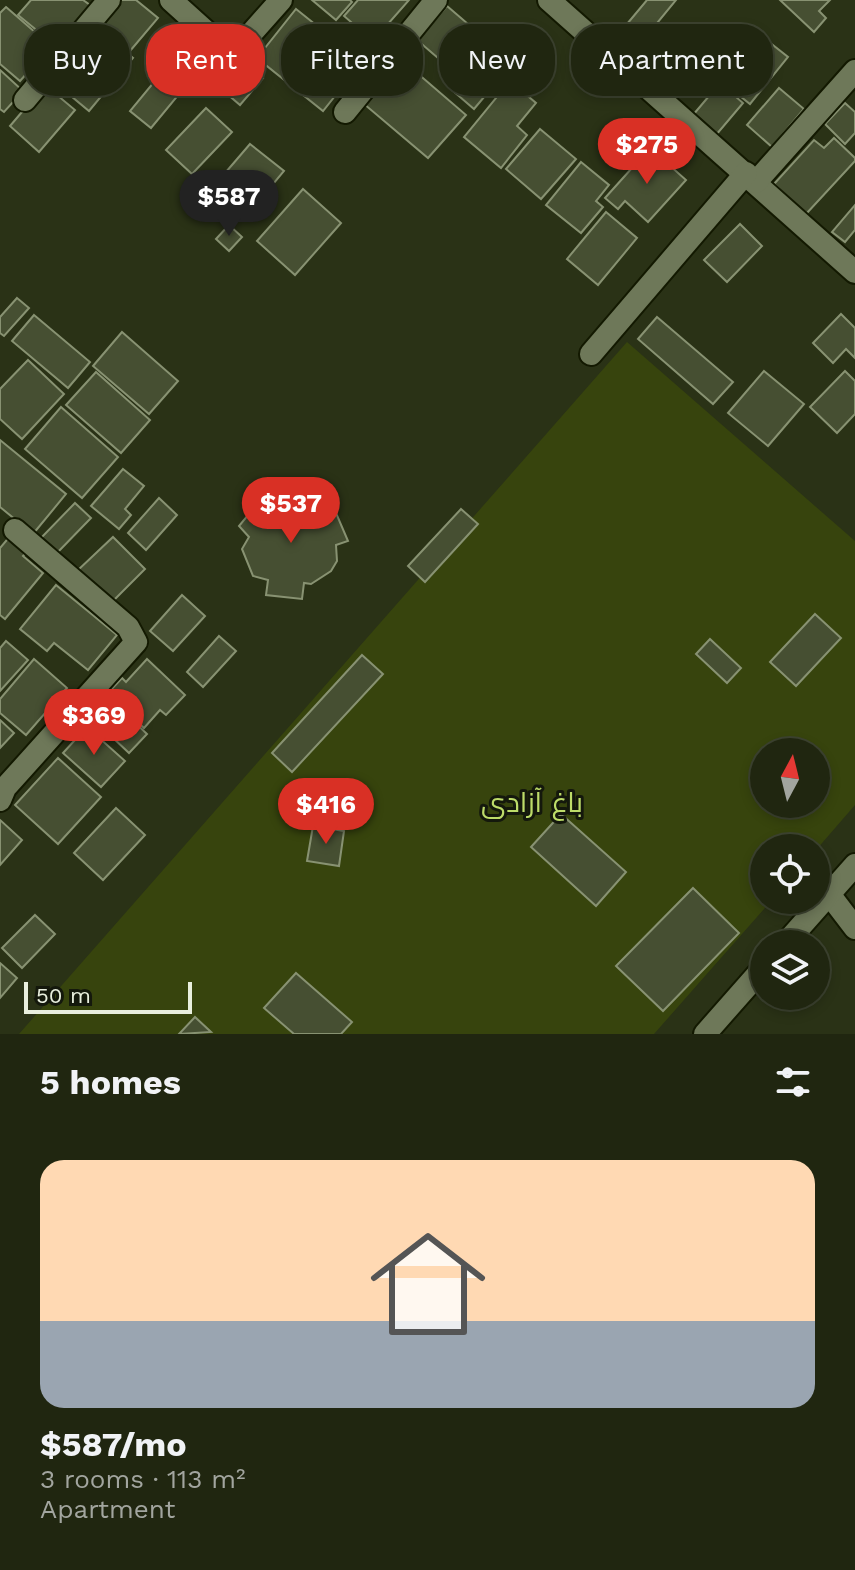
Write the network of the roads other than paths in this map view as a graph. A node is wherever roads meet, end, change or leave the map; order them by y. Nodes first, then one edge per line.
1 (109, 0) edge
2 (171, 0) edge
3 (281, 0) edge
4 (436, 0) edge
5 (549, 0) edge
6 (855, 71) edge
7 (25, 100) dead end
8 (345, 112) dead end
9 (751, 177) junction
10 (855, 272) edge
11 (591, 354) dead end
12 (15, 530) dead end
13 (2, 791) edge
14 (855, 865) edge
15 (830, 893) edge
16 (830, 895) edge
17 (811, 914) edge
18 (855, 928) edge
19 (797, 930) edge
20 (750, 983) edge
21 (705, 1034) edge

1 - 7 street
2 - 3 street
4 - 8 street
5 - 9 street
6 - 9 street
9 - 10 street
9 - 11 street
12 - 13 street
14 - 15 street
16 - 18 street
17 - 19 street
20 - 21 street

